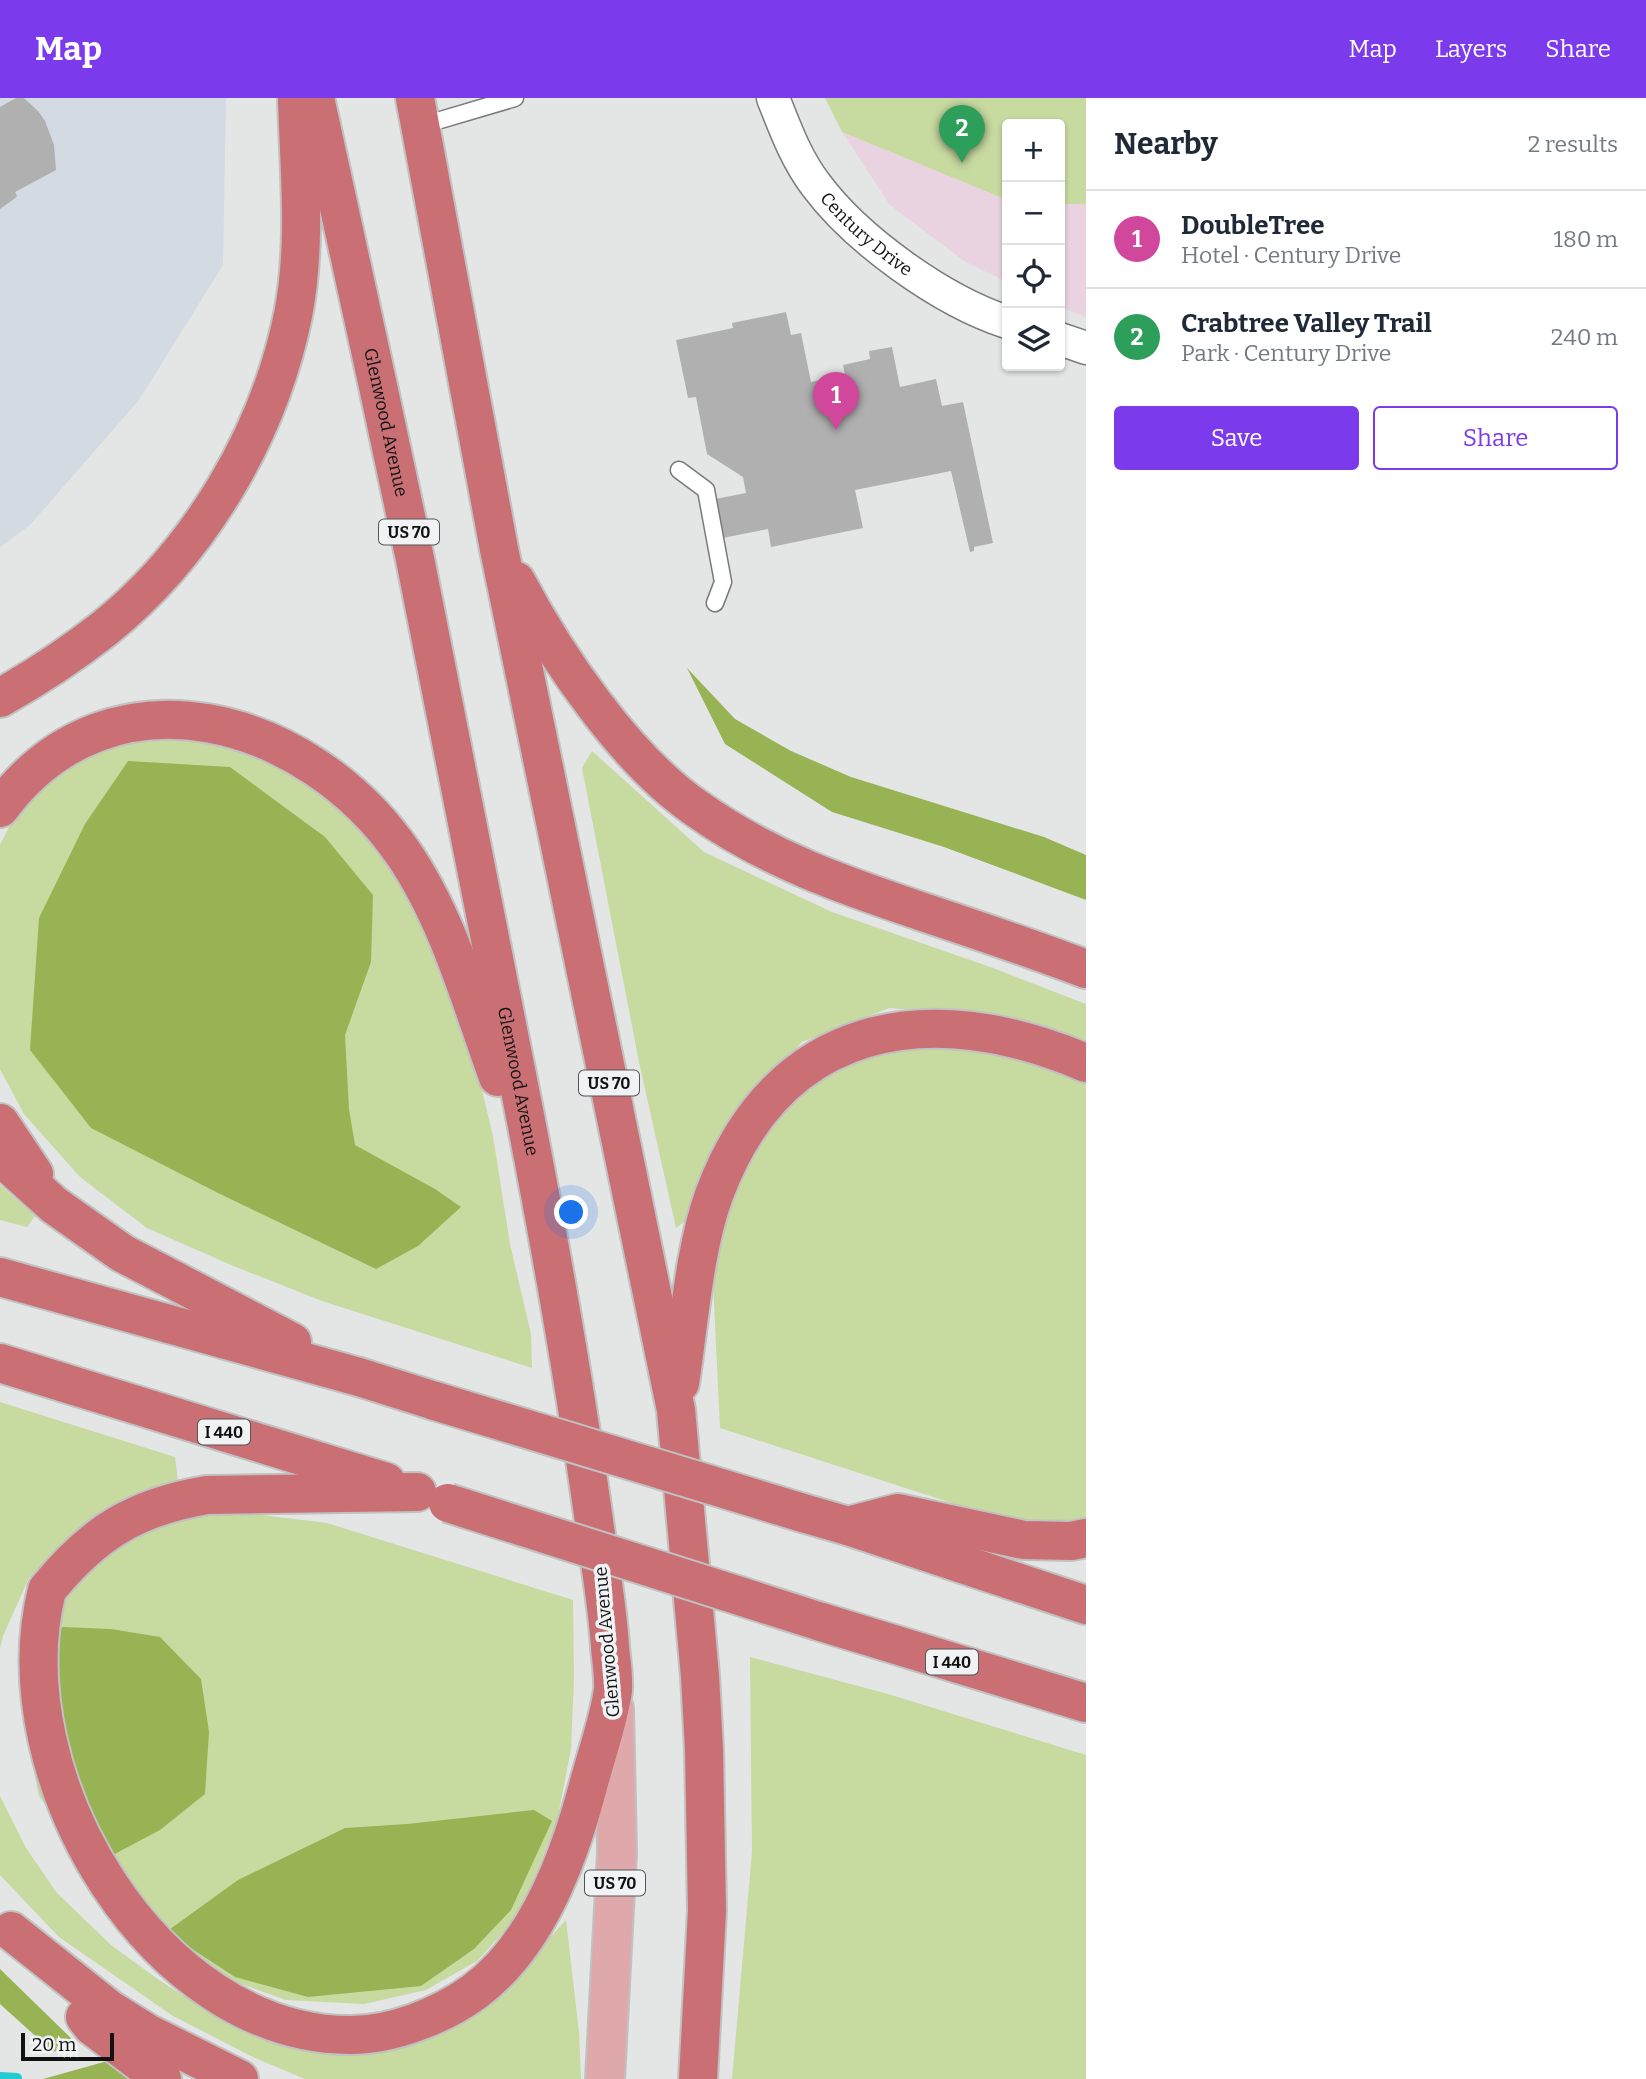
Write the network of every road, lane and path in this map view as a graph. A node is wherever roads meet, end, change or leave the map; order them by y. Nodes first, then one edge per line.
1 (298, 98) edge
2 (315, 98) edge
3 (515, 98) edge
4 (774, 98) edge
5 (418, 112) edge
6 (1002, 320) edge
7 (1065, 341) edge
8 (1086, 348) edge
9 (679, 470) dead end
10 (499, 549) junction
11 (715, 603) dead end
12 (0, 698) edge
13 (0, 808) edge
14 (1086, 970) edge
15 (1086, 1063) edge
16 (0, 1123) edge
17 (0, 1156) edge
18 (540, 1188) junction
19 (54, 1205) junction
20 (0, 1277) edge
21 (0, 1363) edge
22 (359, 1377) junction
23 (676, 1410) junction
24 (433, 1497) junction
25 (848, 1526) junction
26 (1086, 1538) edge
27 (1086, 1605) edge
28 (6, 1684) dead end
29 (614, 1686) junction
30 (1086, 1703) edge
31 (67, 1878) dead end
32 (5, 1925) edge
33 (162, 2079) edge
34 (239, 2079) edge
35 (606, 2079) edge
36 (698, 2079) edge

1 - 12 highway
2 - 18 highway, Glenwood Avenue / US 70
3 - 5 lane
4 - 6 street, Century Drive
5 - 10 highway, US 70
7 - 8 street
9 - 11 lane
10 - 14 highway
10 - 23 highway, US 70
13 - 18 highway
15 - 23 highway
16 - 19 highway
17 - 19 highway
18 - 29 highway, Glenwood Avenue / US 70
19 - 22 highway
20 - 22 highway
21 - 24 highway, I 440
22 - 25 highway, bridge
23 - 36 highway, US 70
24 - 28 highway
24 - 30 highway, I 440, bridge
25 - 26 highway
25 - 27 highway
29 - 31 highway
29 - 35 main road, Glenwood Avenue / US 70
32 - 33 highway
32 - 34 highway

